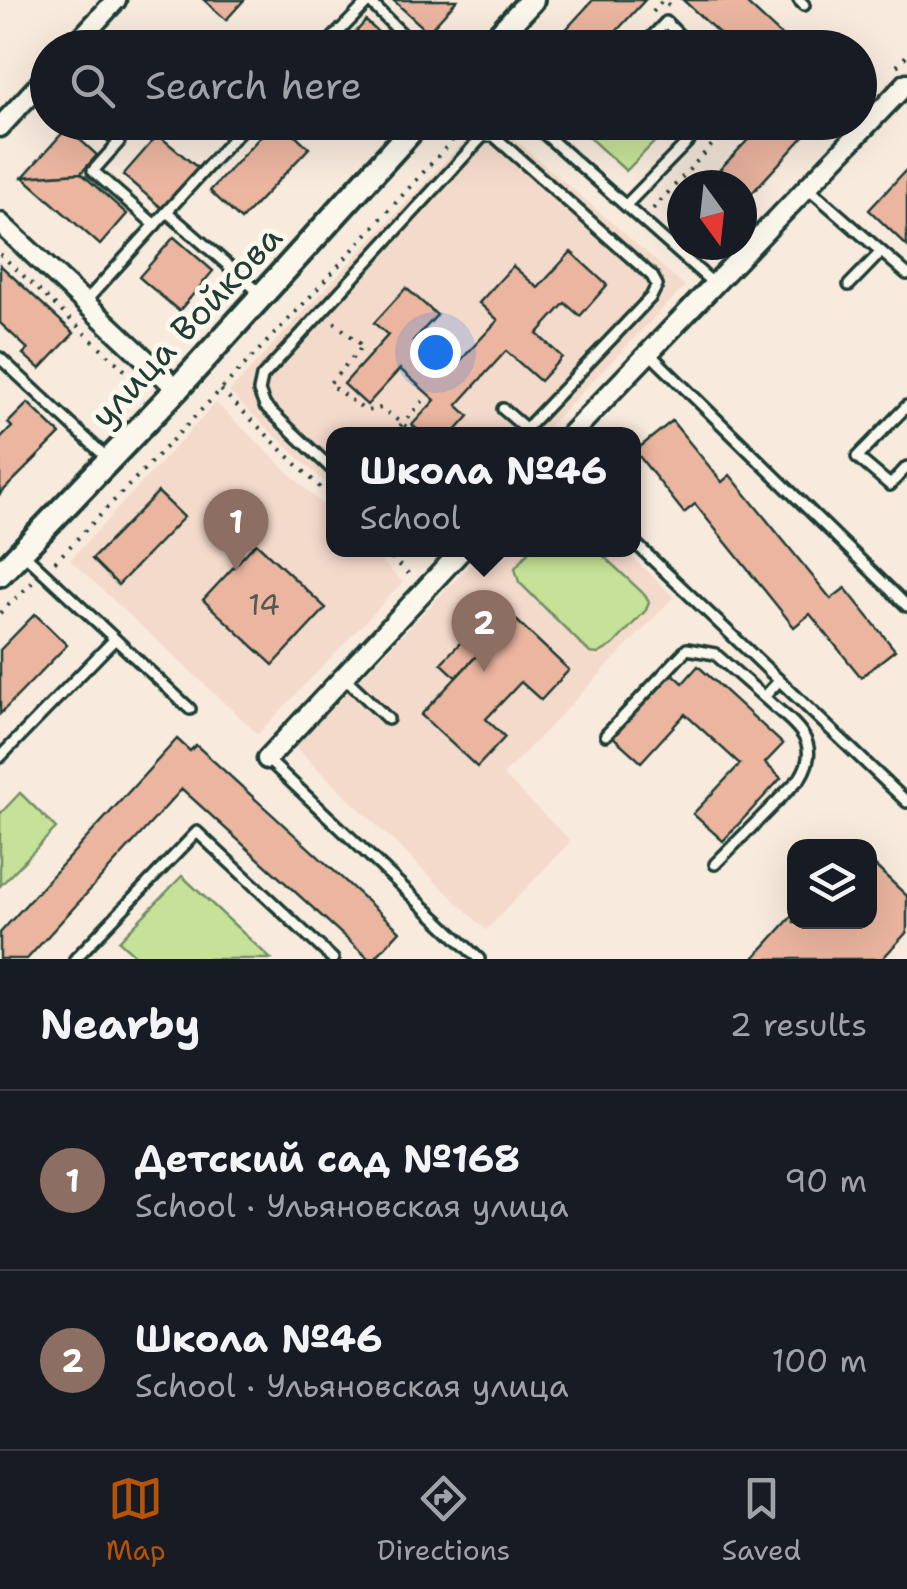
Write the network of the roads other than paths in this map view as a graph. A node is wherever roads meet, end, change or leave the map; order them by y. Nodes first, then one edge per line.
1 (116, 0) edge
2 (532, 0) edge
3 (368, 1) edge
4 (88, 30) edge
5 (340, 30) edge
6 (398, 30) edge
7 (504, 30) edge
8 (907, 84) edge
9 (30, 95) edge
10 (877, 115) edge
11 (0, 127) edge
12 (118, 140) edge
13 (232, 140) edge
14 (402, 140) edge
15 (478, 140) edge
16 (499, 140) edge
17 (552, 140) edge
18 (689, 140) edge
19 (853, 140) edge
20 (807, 187) junction
21 (626, 205) junction
22 (167, 212) junction
23 (0, 223) edge
24 (155, 225) junction
25 (881, 252) junction
26 (907, 274) edge
27 (714, 284) junction
28 (850, 285) dead end
29 (263, 296) junction
30 (84, 303) junction
31 (649, 353) junction
32 (0, 358) edge
33 (178, 389) junction
34 (907, 406) edge
35 (503, 409) dead end
36 (520, 427) edge
37 (532, 427) edge
38 (578, 427) edge
39 (109, 460) junction
40 (326, 463) edge
41 (907, 467) edge
42 (641, 549) edge
43 (22, 552) junction
44 (455, 557) edge
45 (0, 574) edge
46 (907, 606) edge
47 (114, 640) junction
48 (342, 675) junction
49 (780, 680) junction
50 (764, 697) junction
51 (190, 709) dead end
52 (388, 720) dead end
53 (606, 735) dead end
54 (0, 756) edge
55 (267, 759) joint
56 (907, 802) edge
57 (715, 864) dead end
58 (75, 959) edge
59 (333, 959) edge
60 (479, 959) edge

1 - 4 street
2 - 7 street
3 - 5 lane
3 - 6 lane
8 - 10 street
9 - 11 street
12 - 24 lane
13 - 22 lane
14 - 29 street, улица Войкова
15 - 40 lane
16 - 37 lane
17 - 21 lane
18 - 21 lane
19 - 20 street
20 - 25 lane
20 - 27 street
21 - 27 lane
22 - 24 lane
22 - 29 lane
23 - 30 street
24 - 30 lane
25 - 26 lane
25 - 28 lane
27 - 31 street
29 - 33 street, улица Войкова
30 - 33 street
31 - 38 street
31 - 46 lane
32 - 39 lane
33 - 39 street, улица Войкова
34 - 41 lane
35 - 36 lane
39 - 43 street, улица Войкова
42 - 49 lane
43 - 45 street, улица Войкова
43 - 47 lane
44 - 48 street
47 - 51 lane
47 - 54 lane
48 - 52 lane
48 - 55 street
49 - 50 lane
49 - 56 lane
50 - 53 lane
50 - 57 lane
55 - 60 lane
58 - 59 lane

